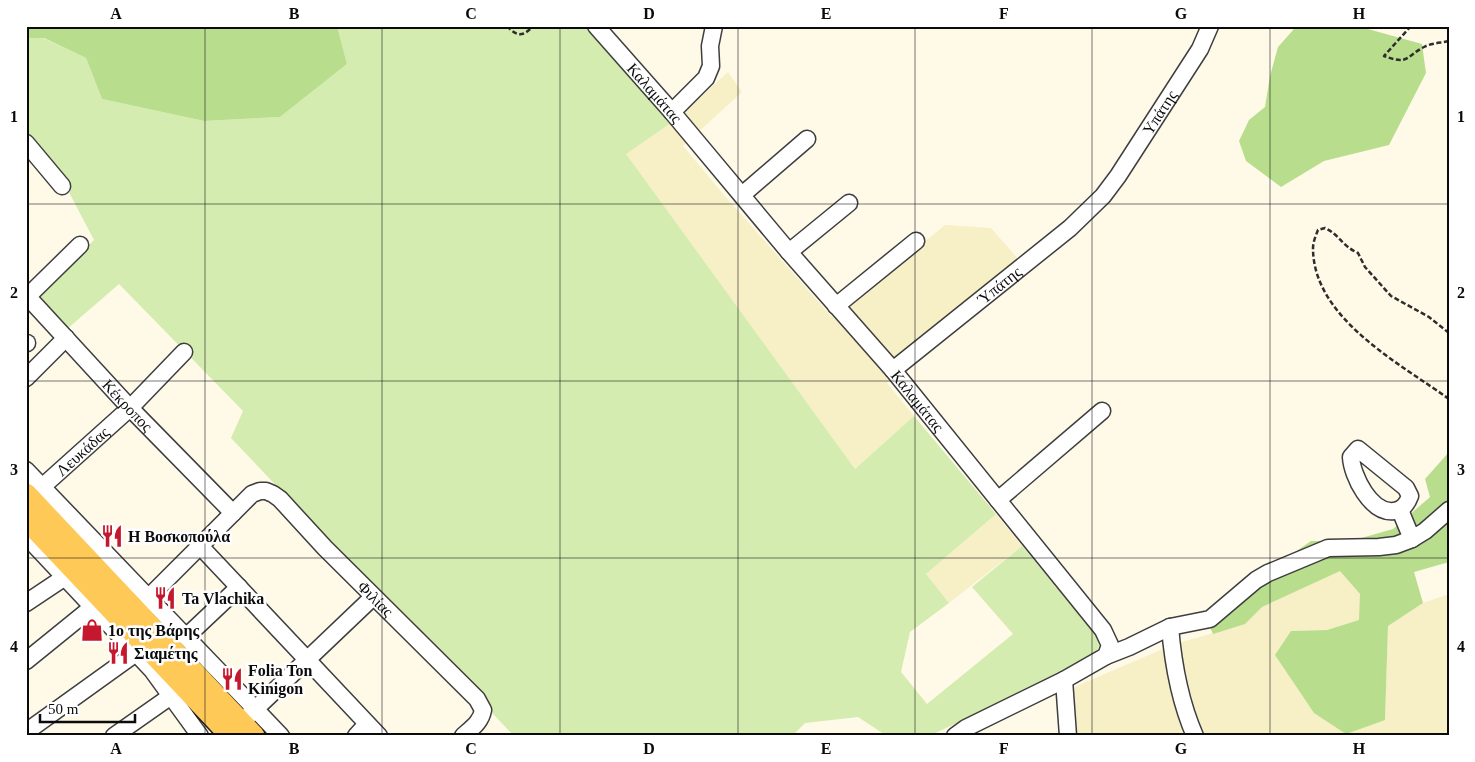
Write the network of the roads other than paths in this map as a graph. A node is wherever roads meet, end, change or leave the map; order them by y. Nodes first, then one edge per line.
1 (596, 26) edge
2 (702, 26) edge
3 (714, 26) edge
4 (1210, 26) edge
5 (710, 46) junction
6 (672, 112) junction
7 (807, 138) dead end
8 (26, 143) edge
9 (62, 186) dead end
10 (742, 196) junction
11 (1103, 196) joint
12 (849, 203) dead end
13 (916, 241) dead end
14 (80, 245) dead end
15 (790, 252) junction
16 (27, 296) edge
17 (836, 306) junction
18 (66, 338) junction
19 (184, 352) dead end
20 (893, 370) junction
21 (26, 378) edge
22 (130, 408) junction
23 (1102, 411) dead end
24 (26, 470) edge
25 (34, 490) edge
26 (998, 500) junction
27 (1400, 510) dead end
28 (1449, 510) edge
29 (233, 512) junction
30 (26, 519) edge
31 (85, 532) junction
32 (26, 536) edge
33 (1412, 539) junction
34 (200, 546) junction
35 (90, 562) junction
36 (65, 577) junction
37 (239, 587) junction
38 (373, 597) junction
39 (148, 598) junction
40 (26, 603) edge
41 (98, 603) junction
42 (1170, 627) junction
43 (191, 642) junction
44 (136, 653) junction
45 (1106, 656) junction
46 (307, 660) junction
47 (26, 661) edge
48 (157, 667) junction
49 (197, 675) junction
50 (1064, 680) junction
51 (171, 696) junction
52 (368, 724) junction
53 (238, 730) edge
54 (26, 732) edge
55 (114, 736) edge
56 (200, 736) edge
57 (281, 736) edge
58 (356, 736) edge
59 (379, 736) edge
60 (463, 736) edge
61 (955, 736) edge
62 (1068, 736) edge
63 (1195, 736) edge

1 - 6 street, Καλαμάτας
2 - 5 street
3 - 5 street
4 - 11 street, Υπάτης
5 - 6 street
6 - 10 street, Καλαμάτας
7 - 10 street
8 - 9 street
10 - 15 street, Καλαμάτας
11 - 20 street, Ύπάτης
12 - 15 street
13 - 17 street
14 - 16 street
15 - 17 street, Καλαμάτας
16 - 18 street, Κέκροπος
17 - 20 street, Καλαμάτας
18 - 21 street
18 - 22 street, Κέκροπος
19 - 22 street, Λευκάδας
20 - 26 street, Καλαμάτας
22 - 25 street, Λευκάδας
22 - 29 street, Κέκροπος
23 - 26 street
24 - 25 street
25 - 31 street
25 - 35 main road
26 - 45 street, Καλαμάτας
27 - 33 street
28 - 33 street
29 - 34 street
29 - 38 street, Φιλίας
30 - 41 main road
31 - 35 street
31 - 39 street
32 - 36 street
33 - 42 street
34 - 37 street
34 - 39 street
35 - 49 main road
36 - 40 street
36 - 41 street
37 - 43 street
37 - 46 street
38 - 46 street
38 - 60 street, Φιλίας
39 - 43 street
41 - 44 street
41 - 47 street
41 - 48 main road
42 - 45 street
42 - 63 street
43 - 49 street
43 - 53 street
44 - 48 street
44 - 54 street
45 - 50 street
46 - 52 street
46 - 53 street
48 - 51 street
48 - 53 main road
49 - 53 main road
50 - 61 street
50 - 62 street
51 - 55 street
51 - 56 street
52 - 58 street
52 - 59 street
53 - 57 street

